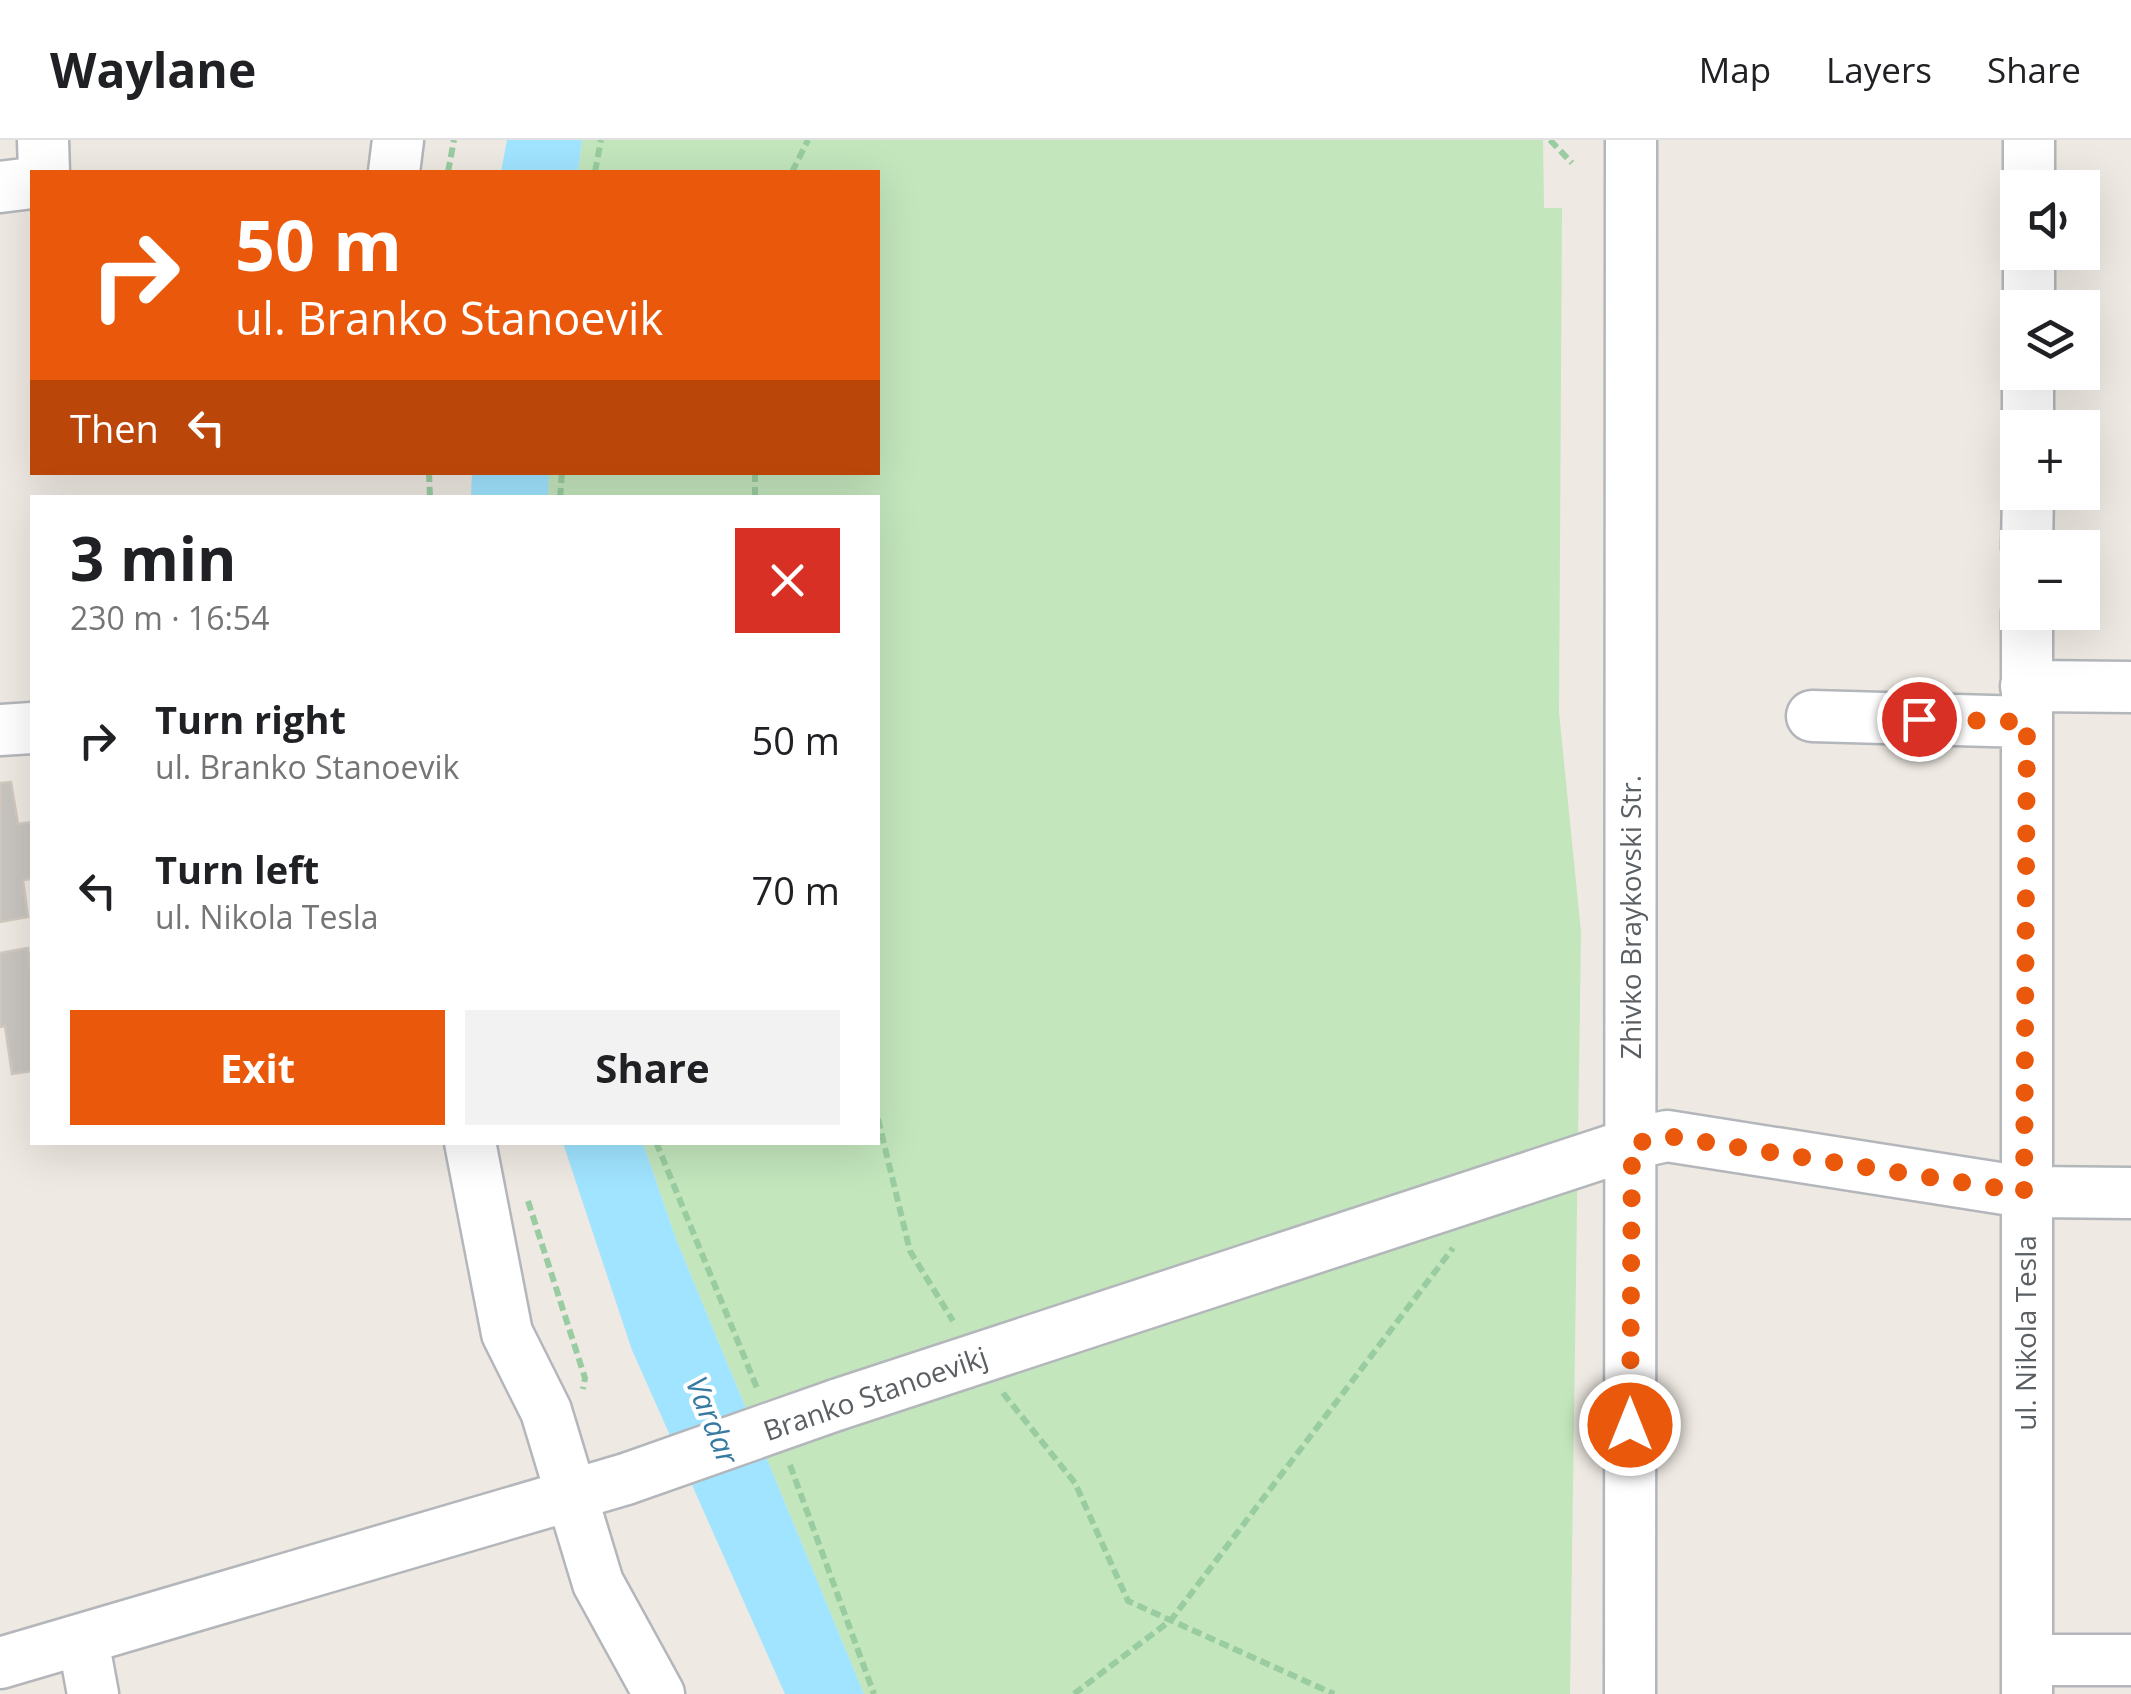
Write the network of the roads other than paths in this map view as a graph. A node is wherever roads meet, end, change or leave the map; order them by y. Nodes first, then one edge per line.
1 (43, 140) edge
2 (398, 140) edge
3 (1631, 140) edge
4 (2030, 140) edge
5 (44, 170) edge
6 (394, 170) edge
7 (2029, 170) edge
8 (30, 184) edge
9 (0, 187) edge
10 (2027, 630) edge
11 (2131, 687) edge
12 (2027, 704) junction
13 (1812, 716) dead end
14 (30, 728) edge
15 (0, 730) edge
16 (1632, 1144) junction
17 (471, 1145) edge
18 (2024, 1192) junction
19 (2131, 1193) edge
20 (570, 1497) junction
21 (82, 1640) junction
22 (2131, 1660) edge
23 (0, 1663) edge
24 (2027, 1677) edge
25 (94, 1694) edge
26 (659, 1694) edge
27 (1630, 1694) edge

1 - 5 street
2 - 6 street
3 - 16 street, Zhivko Braykovski Str.
4 - 7 street
8 - 9 street
10 - 12 street, ul. Nikola Tesla
11 - 12 street
12 - 13 street
12 - 18 street, ul. Nikola Tesla
14 - 15 street
16 - 18 street, Branko Stanoevikj
16 - 20 street, Branko Stanoevikj, bridge
16 - 27 street, Zhivko Braykovski Str.
17 - 20 street
18 - 19 street, Branko Stanoevikj
18 - 24 street, ul. Nikola Tesla
20 - 21 street, Branko Stanoevikj
20 - 26 street
21 - 23 street, Branko Stanoevikj
21 - 25 street
22 - 24 street

